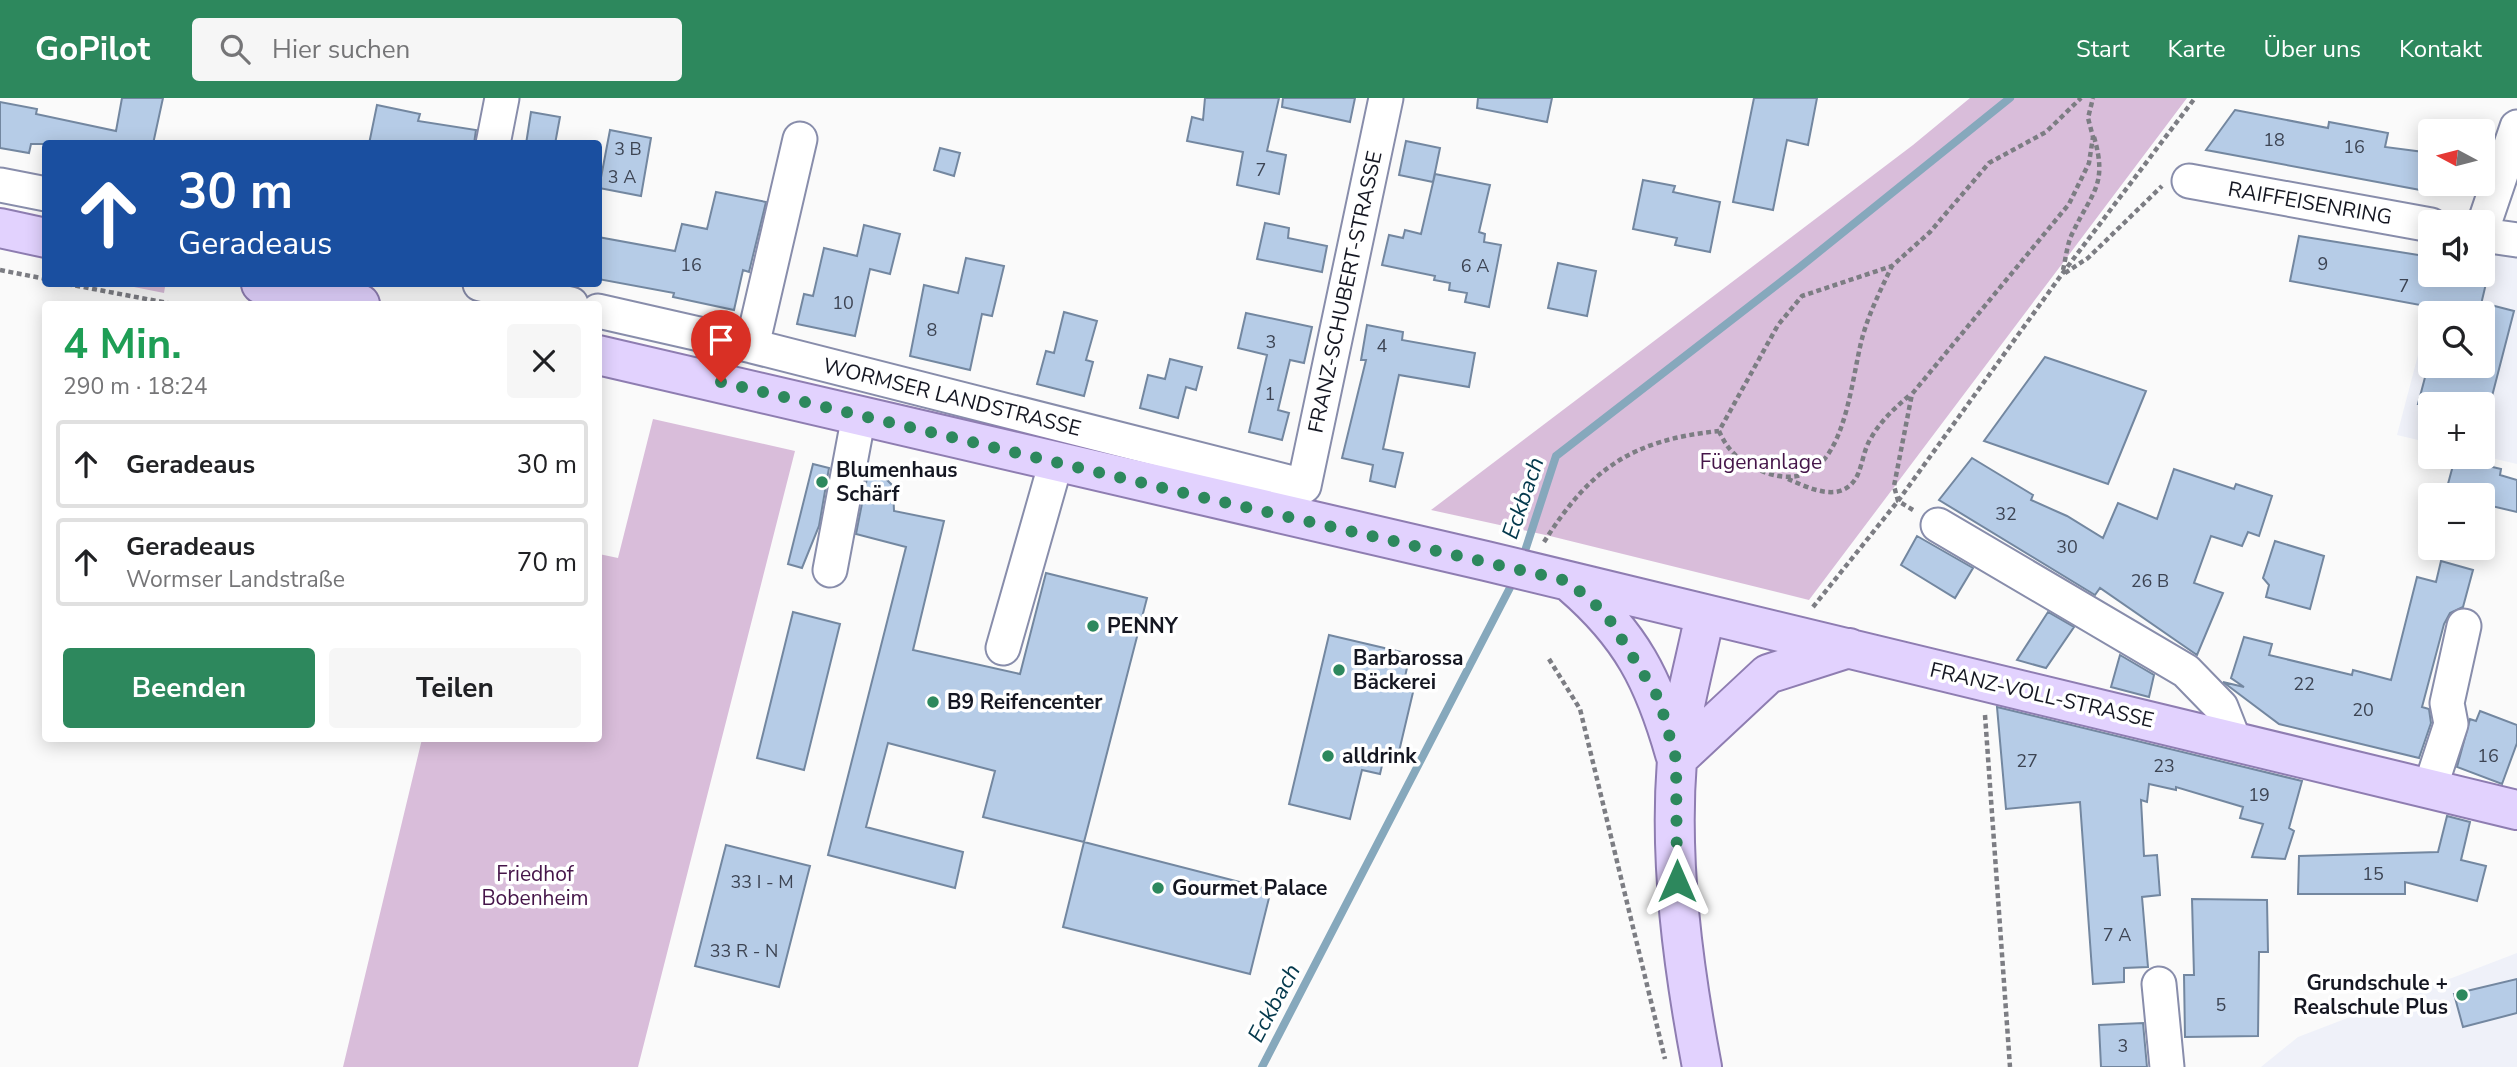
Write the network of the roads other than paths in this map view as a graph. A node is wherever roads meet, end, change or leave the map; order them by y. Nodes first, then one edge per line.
1 (502, 98) edge
2 (1386, 98) edge
3 (2517, 127) edge
4 (800, 139) dead end
5 (494, 140) edge
6 (2189, 181) road end
7 (0, 185) edge
8 (42, 193) edge
9 (2488, 210) edge
10 (2418, 223) edge
11 (0, 228) edge
12 (42, 237) edge
13 (2495, 237) edge
14 (2517, 240) edge
15 (276, 287) edge
16 (494, 287) edge
17 (345, 301) edge
18 (557, 301) edge
19 (602, 312) edge
20 (752, 346) junction
21 (602, 356) edge
22 (859, 415) junction
23 (1056, 462) junction
24 (1304, 486) joint
25 (1938, 525) dead end
26 (1549, 566) junction
27 (830, 570) dead end
28 (1705, 614) junction
29 (2464, 626) dead end
30 (1003, 648) dead end
31 (1850, 648) junction
32 (2234, 740) junction
33 (1676, 759) junction
34 (2430, 788) junction
35 (2517, 810) edge
36 (2159, 984) dead end
37 (1702, 1067) edge
38 (2167, 1067) edge

1 - 5 street
2 - 24 street, FRANZ-SCHUBERT-STRASSE
3 - 9 street
4 - 20 street
6 - 10 street, RAIFFEISENRING
7 - 8 street
11 - 12 main road
13 - 14 street
15 - 17 main road
16 - 18 street
19 - 20 street, WORMSER LANDSTRASSE
20 - 24 street, WORMSER LANDSTRASSE
21 - 22 main road, WORMSER LANDSTRASSE
22 - 23 main road, WORMSER LANDSTRASSE
22 - 27 street
23 - 26 main road, WORMSER LANDSTRASSE
23 - 30 street
25 - 32 street
26 - 28 main road, WORMSER LANDSTRASSE
26 - 33 main road
28 - 31 main road, FRANZ-VOLL-STRASSE
28 - 33 main road
29 - 34 street
31 - 32 main road, FRANZ-VOLL-STRASSE
31 - 33 main road
32 - 34 main road, FRANZ-VOLL-STRASSE
33 - 37 main road
34 - 35 main road, FRANZ-VOLL-STRASSE
36 - 38 street

